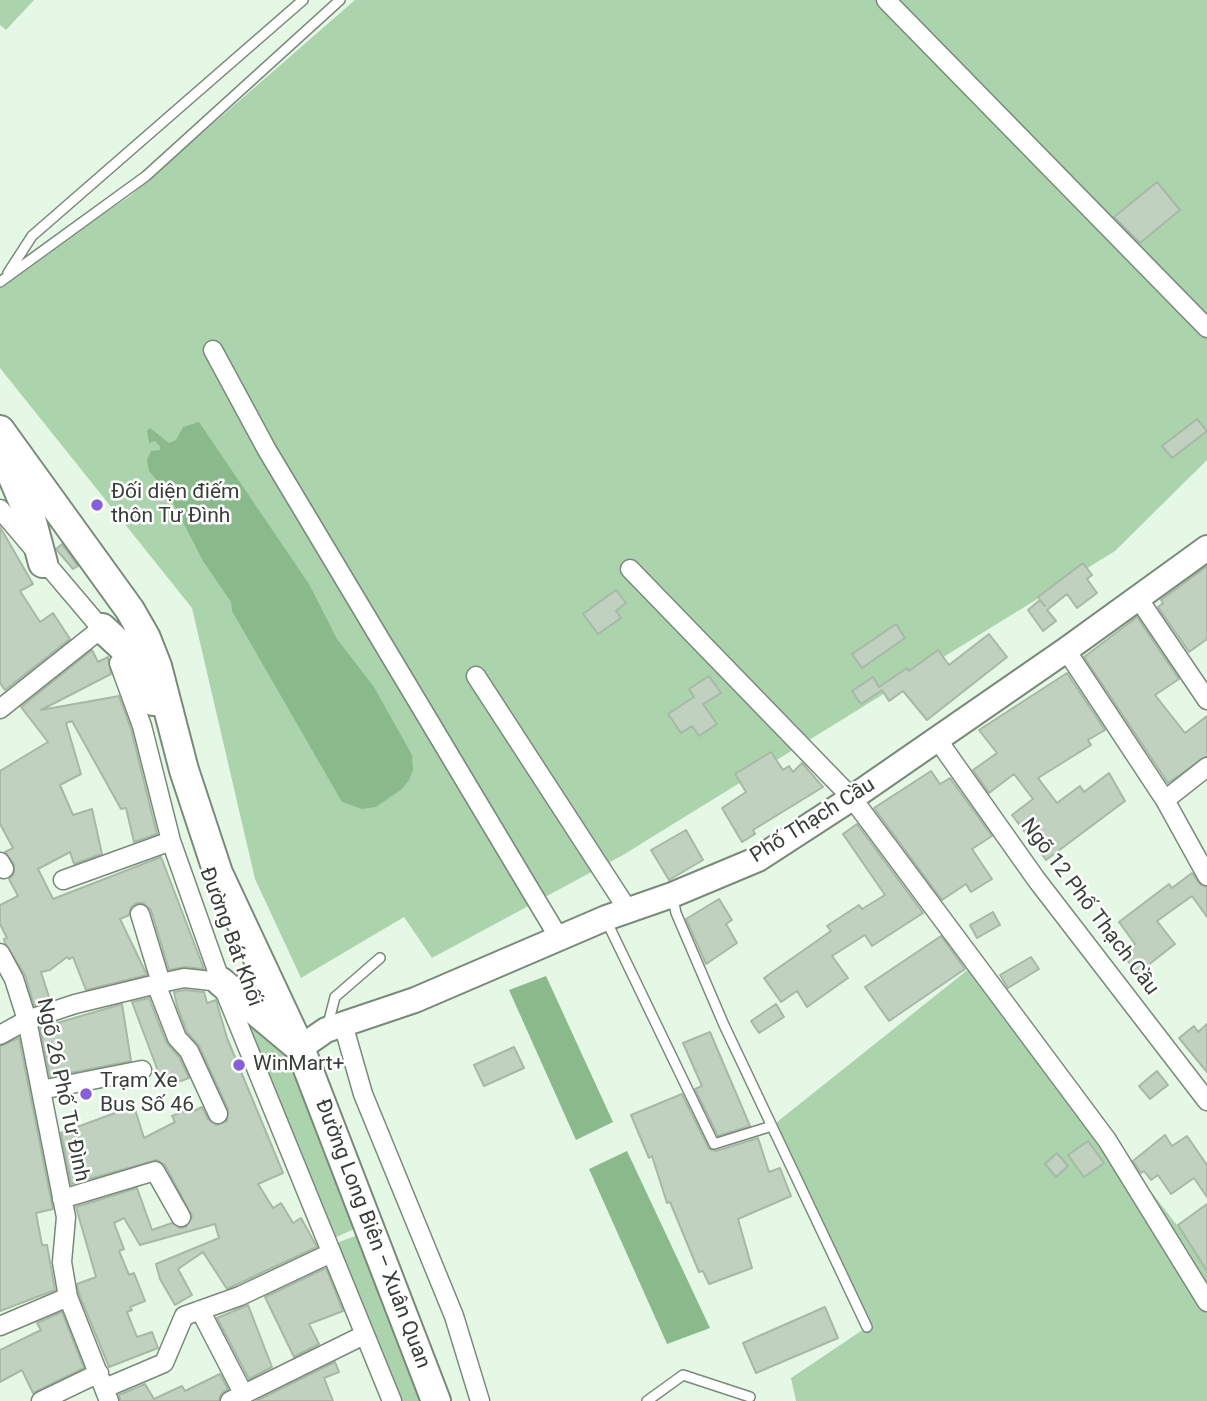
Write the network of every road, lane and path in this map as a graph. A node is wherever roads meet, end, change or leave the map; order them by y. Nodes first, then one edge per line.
1 (303, 0) edge
2 (340, 0) edge
3 (886, 0) edge
4 (3, 280) edge
5 (1207, 328) edge
6 (213, 350) dead end
7 (0, 430) edge
8 (0, 448) edge
9 (0, 509) edge
10 (1207, 548) edge
11 (43, 563) junction
12 (630, 569) dead end
13 (1138, 598) junction
14 (102, 628) junction
15 (1066, 650) junction
16 (475, 676) dead end
17 (1207, 700) edge
18 (0, 709) edge
19 (937, 739) junction
20 (1207, 767) edge
21 (184, 770) junction
22 (852, 798) junction
23 (1165, 800) junction
24 (171, 841) junction
25 (1207, 876) edge
26 (63, 880) dead end
27 (672, 895) junction
28 (140, 914) dead end
29 (617, 914) junction
30 (559, 938) junction
31 (0, 953) edge
32 (380, 958) dead end
33 (221, 982) junction
34 (158, 984) junction
35 (27, 1020) junction
36 (335, 1027) junction
37 (0, 1035) edge
38 (300, 1048) junction
39 (142, 1069) dead end
40 (41, 1090) junction
41 (1207, 1101) edge
42 (218, 1114) dead end
43 (772, 1126) junction
44 (62, 1199) junction
45 (181, 1217) dead end
46 (331, 1253) junction
47 (68, 1297) junction
48 (1207, 1302) edge
49 (200, 1310) junction
50 (0, 1326) edge
51 (867, 1327) dead end
52 (364, 1335) junction
53 (105, 1387) edge
54 (750, 1397) dead end
55 (237, 1398) edge
56 (41, 1401) edge
57 (392, 1401) edge
58 (436, 1401) edge
59 (480, 1401) edge
60 (647, 1401) edge

1 - 4 lane
2 - 4 lane
3 - 5 street
6 - 30 street
7 - 21 main road, Đường Long Biên – Xuân Quan
8 - 11 main road
9 - 11 street, Đường Bát Khối
10 - 13 street, Phố Thạch Cầu
11 - 14 street, Đường Bát Khối
12 - 22 street
13 - 15 street, Phố Thạch Cầu
13 - 17 street
14 - 18 street
14 - 21 main road
14 - 24 street, Đường Bát Khối
15 - 19 street, Phố Thạch Cầu
15 - 23 street
16 - 29 street
19 - 22 street, Phố Thạch Cầu
19 - 41 street, Ngõ 12 Phố Thạch Cầu
20 - 23 street
21 - 38 main road, Đường Long Biên – Xuân Quan
22 - 27 street, Phố Thạch Cầu
22 - 48 street
23 - 25 street
24 - 26 street
24 - 33 street, Đường Bát Khối
27 - 29 street, Phố Thạch Cầu
27 - 43 lane
28 - 34 street
29 - 30 street, Phố Thạch Cầu
29 - 43 lane
30 - 36 street, Phố Thạch Cầu
31 - 35 street, Ngõ 26 Phố Tư Đình
32 - 36 lane
33 - 34 street
33 - 38 main road
33 - 46 street, Đường Bát Khối
34 - 35 street
34 - 42 street
35 - 37 street
35 - 40 street, Ngõ 26 Phố Tư Đình
36 - 38 street, Phố Thạch Cầu
36 - 59 street
38 - 58 main road, Đường Long Biên – Xuân Quan
39 - 40 street
40 - 44 street, Ngõ 26 Phố Tư Đình
43 - 51 lane
44 - 45 street
44 - 47 street, Ngõ 26 Phố Tư Đình
46 - 49 street
46 - 52 street, Đường Bát Khối
47 - 50 street
47 - 53 street, Ngõ 26 Phố Tư Đình
49 - 53 street
49 - 55 street
52 - 55 street
52 - 57 street, Đường Bát Khối
53 - 56 street
54 - 60 lane

